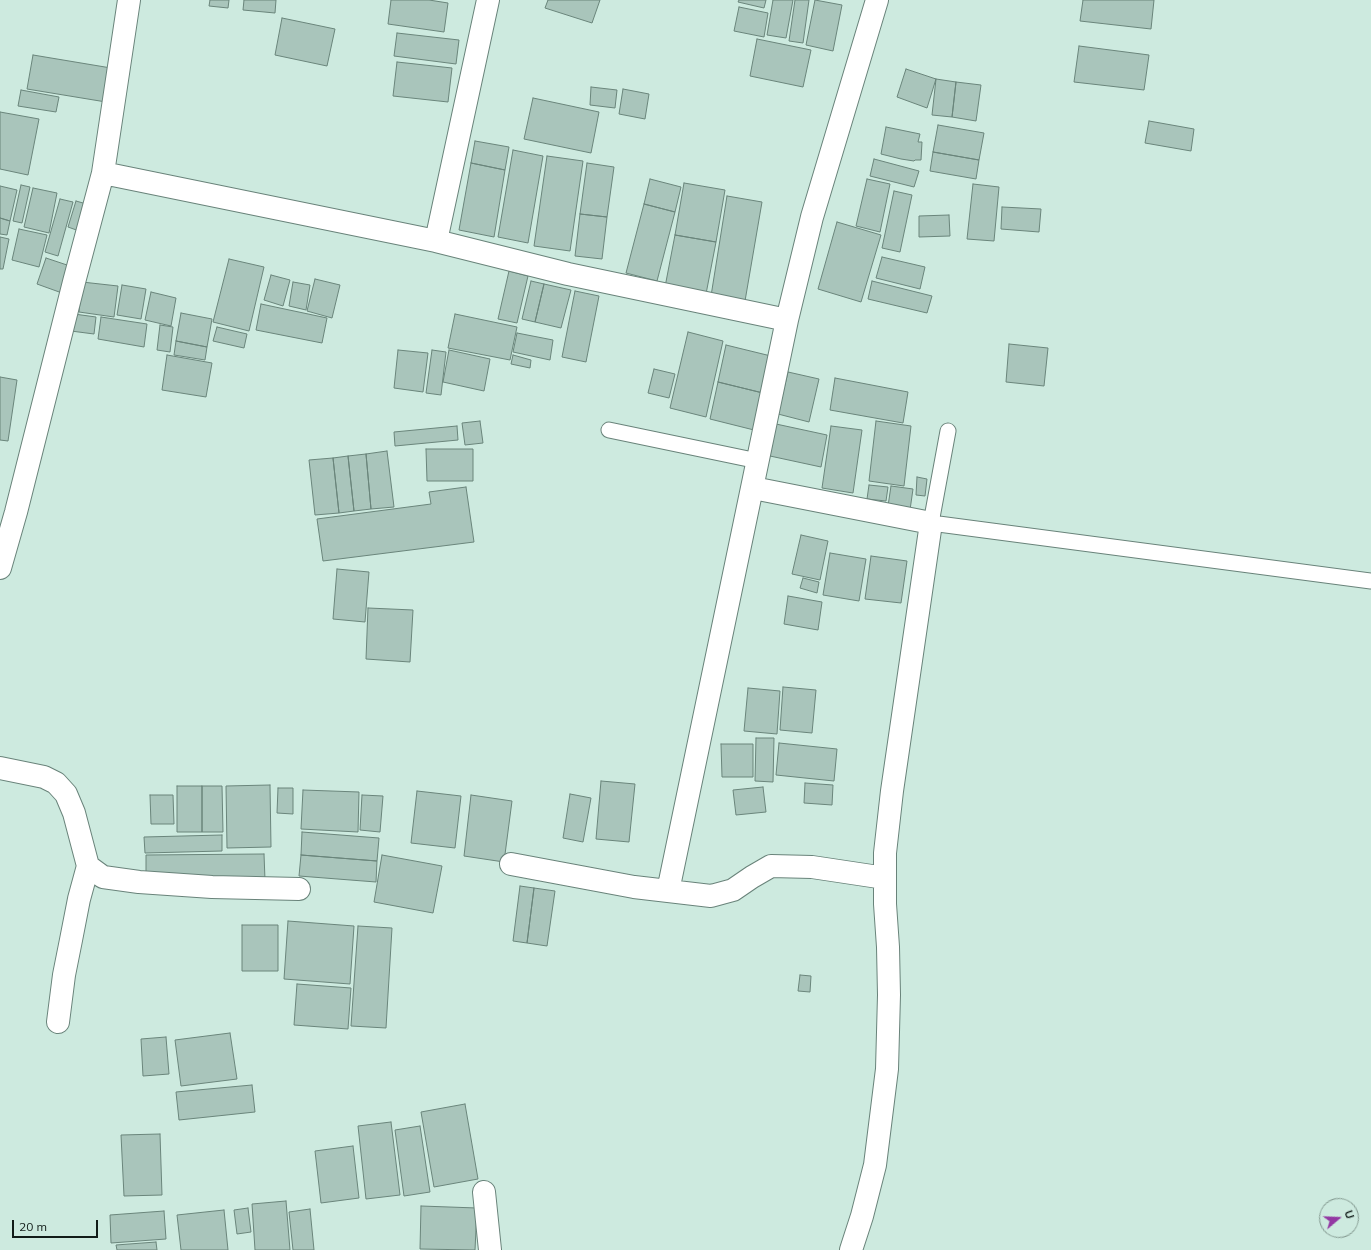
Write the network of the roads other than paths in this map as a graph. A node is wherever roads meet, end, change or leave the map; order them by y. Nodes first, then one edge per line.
1 (130, 0) edge
2 (488, 0) edge
3 (877, 0) edge
4 (103, 173) junction
5 (436, 242) junction
6 (787, 320) junction
7 (609, 430) dead end
8 (948, 431) dead end
9 (758, 461) junction
10 (753, 488) junction
11 (931, 523) junction
12 (0, 568) edge
13 (1371, 581) edge
14 (0, 768) edge
15 (511, 864) dead end
16 (88, 866) junction
17 (885, 878) junction
18 (299, 889) dead end
19 (668, 892) junction
20 (58, 1022) dead end
21 (484, 1192) dead end
22 (490, 1250) edge
23 (851, 1250) edge

1 - 4 street
2 - 5 street
3 - 6 street
4 - 5 street
4 - 12 street
5 - 6 street
6 - 9 street
7 - 9 lane
8 - 11 lane
9 - 10 street
10 - 11 street
10 - 19 street
11 - 13 lane
11 - 17 street
14 - 16 street
15 - 19 street
16 - 18 street
16 - 20 street
17 - 19 street
17 - 23 street
21 - 22 street

